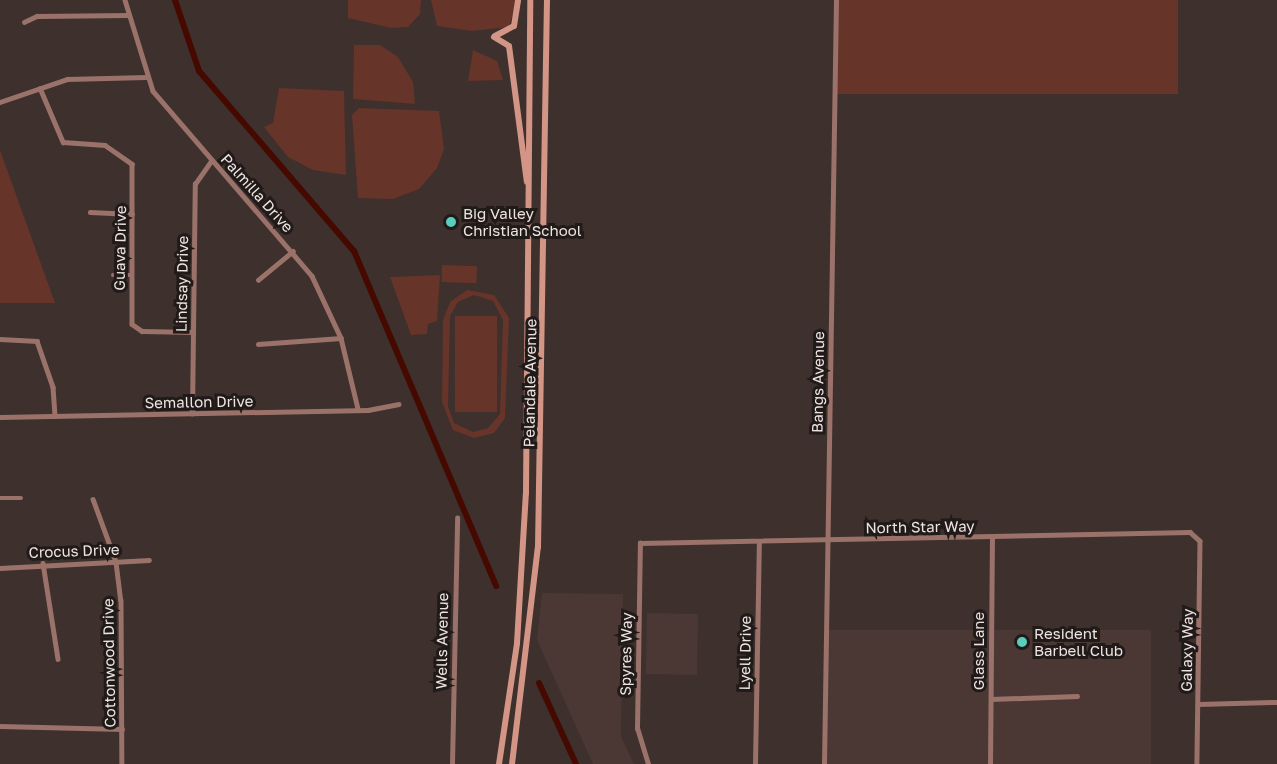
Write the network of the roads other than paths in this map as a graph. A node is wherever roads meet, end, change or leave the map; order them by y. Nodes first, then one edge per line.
1 (125, 0) edge
2 (518, 0) edge
3 (530, 0) edge
4 (548, 0) edge
5 (836, 0) edge
6 (128, 15) junction
7 (24, 22) dead end
8 (146, 77) junction
9 (40, 87) junction
10 (0, 102) edge
11 (212, 160) junction
12 (530, 192) junction
13 (90, 212) dead end
14 (132, 214) junction
15 (293, 251) junction
16 (113, 275) dead end
17 (132, 275) junction
18 (258, 280) dead end
19 (193, 332) junction
20 (341, 338) junction
21 (0, 339) edge
22 (258, 344) dead end
23 (398, 404) dead end
24 (358, 409) junction
25 (192, 414) junction
26 (55, 416) junction
27 (0, 417) edge
28 (0, 498) edge
29 (21, 498) dead end
30 (93, 499) dead end
31 (457, 518) dead end
32 (992, 537) junction
33 (1198, 537) joint
34 (827, 540) junction
35 (759, 542) junction
36 (640, 543) joint
37 (149, 560) dead end
38 (116, 562) junction
39 (43, 563) junction
40 (0, 568) edge
41 (58, 659) dead end
42 (1077, 696) dead end
43 (991, 699) junction
44 (1277, 702) edge
45 (1198, 704) junction
46 (0, 726) edge
47 (122, 729) junction
48 (122, 764) edge
49 (452, 764) edge
50 (499, 764) edge
51 (512, 764) edge
52 (648, 764) edge
53 (755, 764) edge
54 (824, 764) edge
55 (990, 764) edge
56 (1197, 764) edge

1 - 6 street, Palmilla Drive
2 - 12 main road
3 - 12 main road, Pelandale Avenue
4 - 51 main road, Pelandale Avenue
5 - 34 street, Bangs Avenue
6 - 7 street
6 - 8 street, Palmilla Drive
8 - 9 street
8 - 11 street, Palmilla Drive
9 - 10 street
9 - 14 street, Guava Drive
11 - 15 street, Palmilla Drive
11 - 19 street, Lindsay Drive
12 - 50 main road, Pelandale Avenue
13 - 14 street
14 - 17 street, Guava Drive
15 - 18 street
15 - 20 street, Palmilla Drive
16 - 17 street
17 - 19 street, Guava Drive
19 - 25 street, Lindsay Drive
20 - 22 street
20 - 24 street, Palmilla Drive
21 - 26 street
23 - 24 street, Semallon Drive
24 - 25 street, Semallon Drive
25 - 26 street, Semallon Drive
26 - 27 street, Semallon Drive
28 - 29 street
30 - 38 street, Cottonwood Drive
31 - 49 street, Wells Avenue
32 - 33 street, North Star Way
32 - 34 street, North Star Way
32 - 43 street, Glass Lane
33 - 45 street, Galaxy Way
34 - 35 street, North Star Way
34 - 54 street, Bangs Avenue
35 - 36 street, North Star Way
35 - 53 street, Lyell Drive
36 - 52 street, Spyres Way
37 - 38 street, Crocus Drive
38 - 39 street, Crocus Drive
38 - 47 street, Cottonwood Drive
39 - 40 street, Crocus Drive
39 - 41 street
42 - 43 street
43 - 55 street, Glass Lane
44 - 45 street
45 - 56 street, Galaxy Way
46 - 47 street
47 - 48 street, Cottonwood Drive

